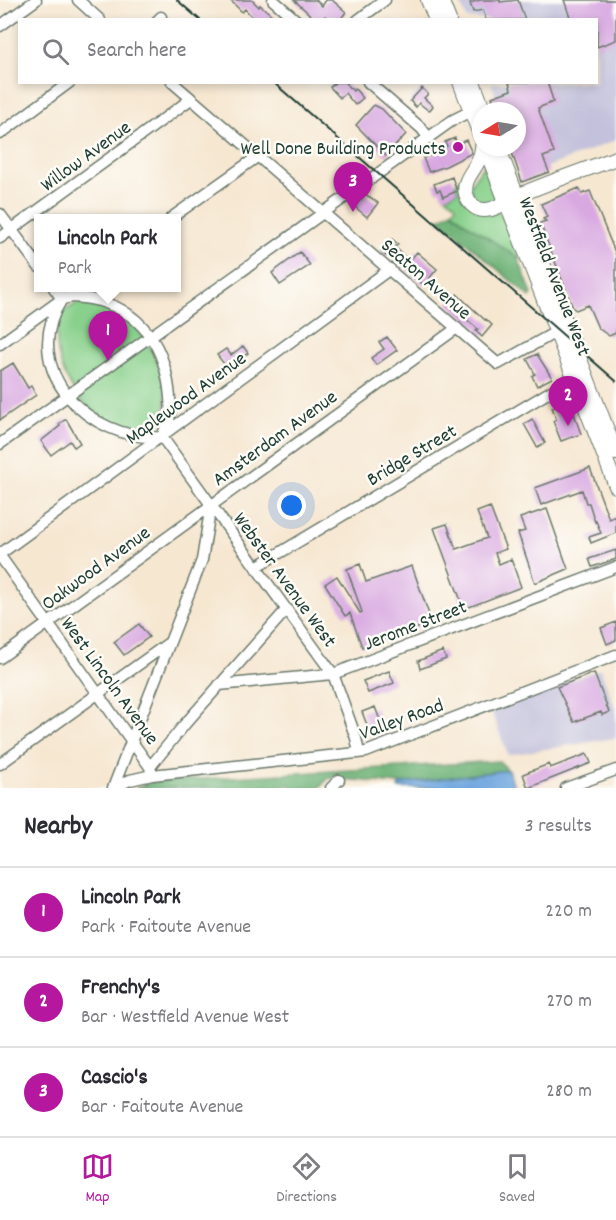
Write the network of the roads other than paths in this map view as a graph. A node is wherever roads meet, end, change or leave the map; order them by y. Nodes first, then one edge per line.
1 (36, 0) edge
2 (78, 0) edge
3 (273, 0) edge
4 (385, 0) edge
5 (428, 0) edge
6 (441, 0) edge
7 (98, 18) edge
8 (294, 18) edge
9 (361, 18) edge
10 (435, 18) edge
11 (448, 18) edge
12 (0, 26) edge
13 (67, 84) edge
14 (174, 84) edge
15 (370, 84) edge
16 (461, 84) edge
17 (473, 84) edge
18 (191, 99) junction
19 (473, 102) edge
20 (477, 102) edge
21 (472, 113) edge
22 (0, 134) edge
23 (429, 138) junction
24 (481, 156) edge
25 (489, 156) edge
26 (500, 156) edge
27 (257, 157) junction
28 (616, 158) edge
29 (512, 199) junction
30 (0, 214) edge
31 (178, 214) edge
32 (324, 214) junction
33 (12, 230) junction
34 (0, 238) edge
35 (34, 260) edge
36 (390, 269) junction
37 (57, 292) edge
38 (71, 292) edge
39 (62, 298) junction
40 (457, 328) junction
41 (556, 332) junction
42 (151, 336) junction
43 (0, 344) edge
44 (580, 376) junction
45 (68, 395) junction
46 (162, 437) junction
47 (0, 444) edge
48 (616, 453) edge
49 (616, 486) edge
50 (211, 505) junction
51 (0, 555) edge
52 (256, 567) junction
53 (616, 567) edge
54 (287, 609) junction
55 (48, 623) junction
56 (170, 642) junction
57 (616, 655) edge
58 (0, 658) edge
59 (333, 674) junction
60 (219, 685) junction
61 (98, 692) junction
62 (131, 739) junction
63 (359, 753) junction
64 (0, 764) edge
65 (616, 770) edge
66 (151, 771) junction
67 (113, 788) edge
68 (566, 788) edge

1 - 12 street
2 - 7 street
3 - 8 street
4 - 9 street
5 - 10 main road
6 - 11 main road
13 - 22 street
14 - 18 street, Seaton Avenue
15 - 23 street
16 - 19 main road
17 - 20 main road
18 - 27 street, Seaton Avenue
18 - 33 street, Willow Avenue
21 - 23 street
23 - 32 street
24 - 29 main road
25 - 29 main road, Westfield Avenue West
26 - 29 main road, Westfield Avenue West
27 - 31 street
27 - 32 street, Seaton Avenue
28 - 29 main road
29 - 41 main road, Westfield Avenue West
29 - 44 main road, Westfield Avenue West
30 - 33 street
32 - 36 street, Seaton Avenue
32 - 42 street
33 - 34 street, Willow Avenue
33 - 35 street
36 - 40 street, Seaton Avenue
36 - 46 street, Maplewood Avenue
37 - 39 street
38 - 39 street
39 - 42 street
39 - 43 street
39 - 45 street
40 - 41 street, Seaton Avenue
40 - 50 street, Amsterdam Avenue
41 - 44 main road, Westfield Avenue West
42 - 45 street
42 - 46 street
44 - 48 main road, Westfield Avenue West
44 - 49 main road, Westfield Avenue West
44 - 52 street, Bridge Street
45 - 46 street
45 - 47 street
46 - 50 street, Webster Avenue West
46 - 51 street, Maplewood Avenue
50 - 52 street, Webster Avenue West
50 - 55 street, Oakwood Avenue
50 - 56 street, Amsterdam Avenue
51 - 55 street, West Lincoln Avenue
52 - 54 street, Webster Avenue West
53 - 59 street, Jerome Street
54 - 59 street, Webster Avenue West
54 - 60 street
55 - 58 street, Oakwood Avenue
55 - 61 street, West Lincoln Avenue
56 - 61 street
56 - 62 street, Amsterdam Avenue
57 - 63 street, Valley Road
59 - 60 street, Jerome Street
59 - 63 street, Webster Avenue West
60 - 66 street
61 - 62 street, West Lincoln Avenue
61 - 64 street
62 - 66 street, West Lincoln Avenue
62 - 67 street, Amsterdam Avenue
63 - 66 street, Valley Road
65 - 68 street
66 - 67 street, Valley Road

